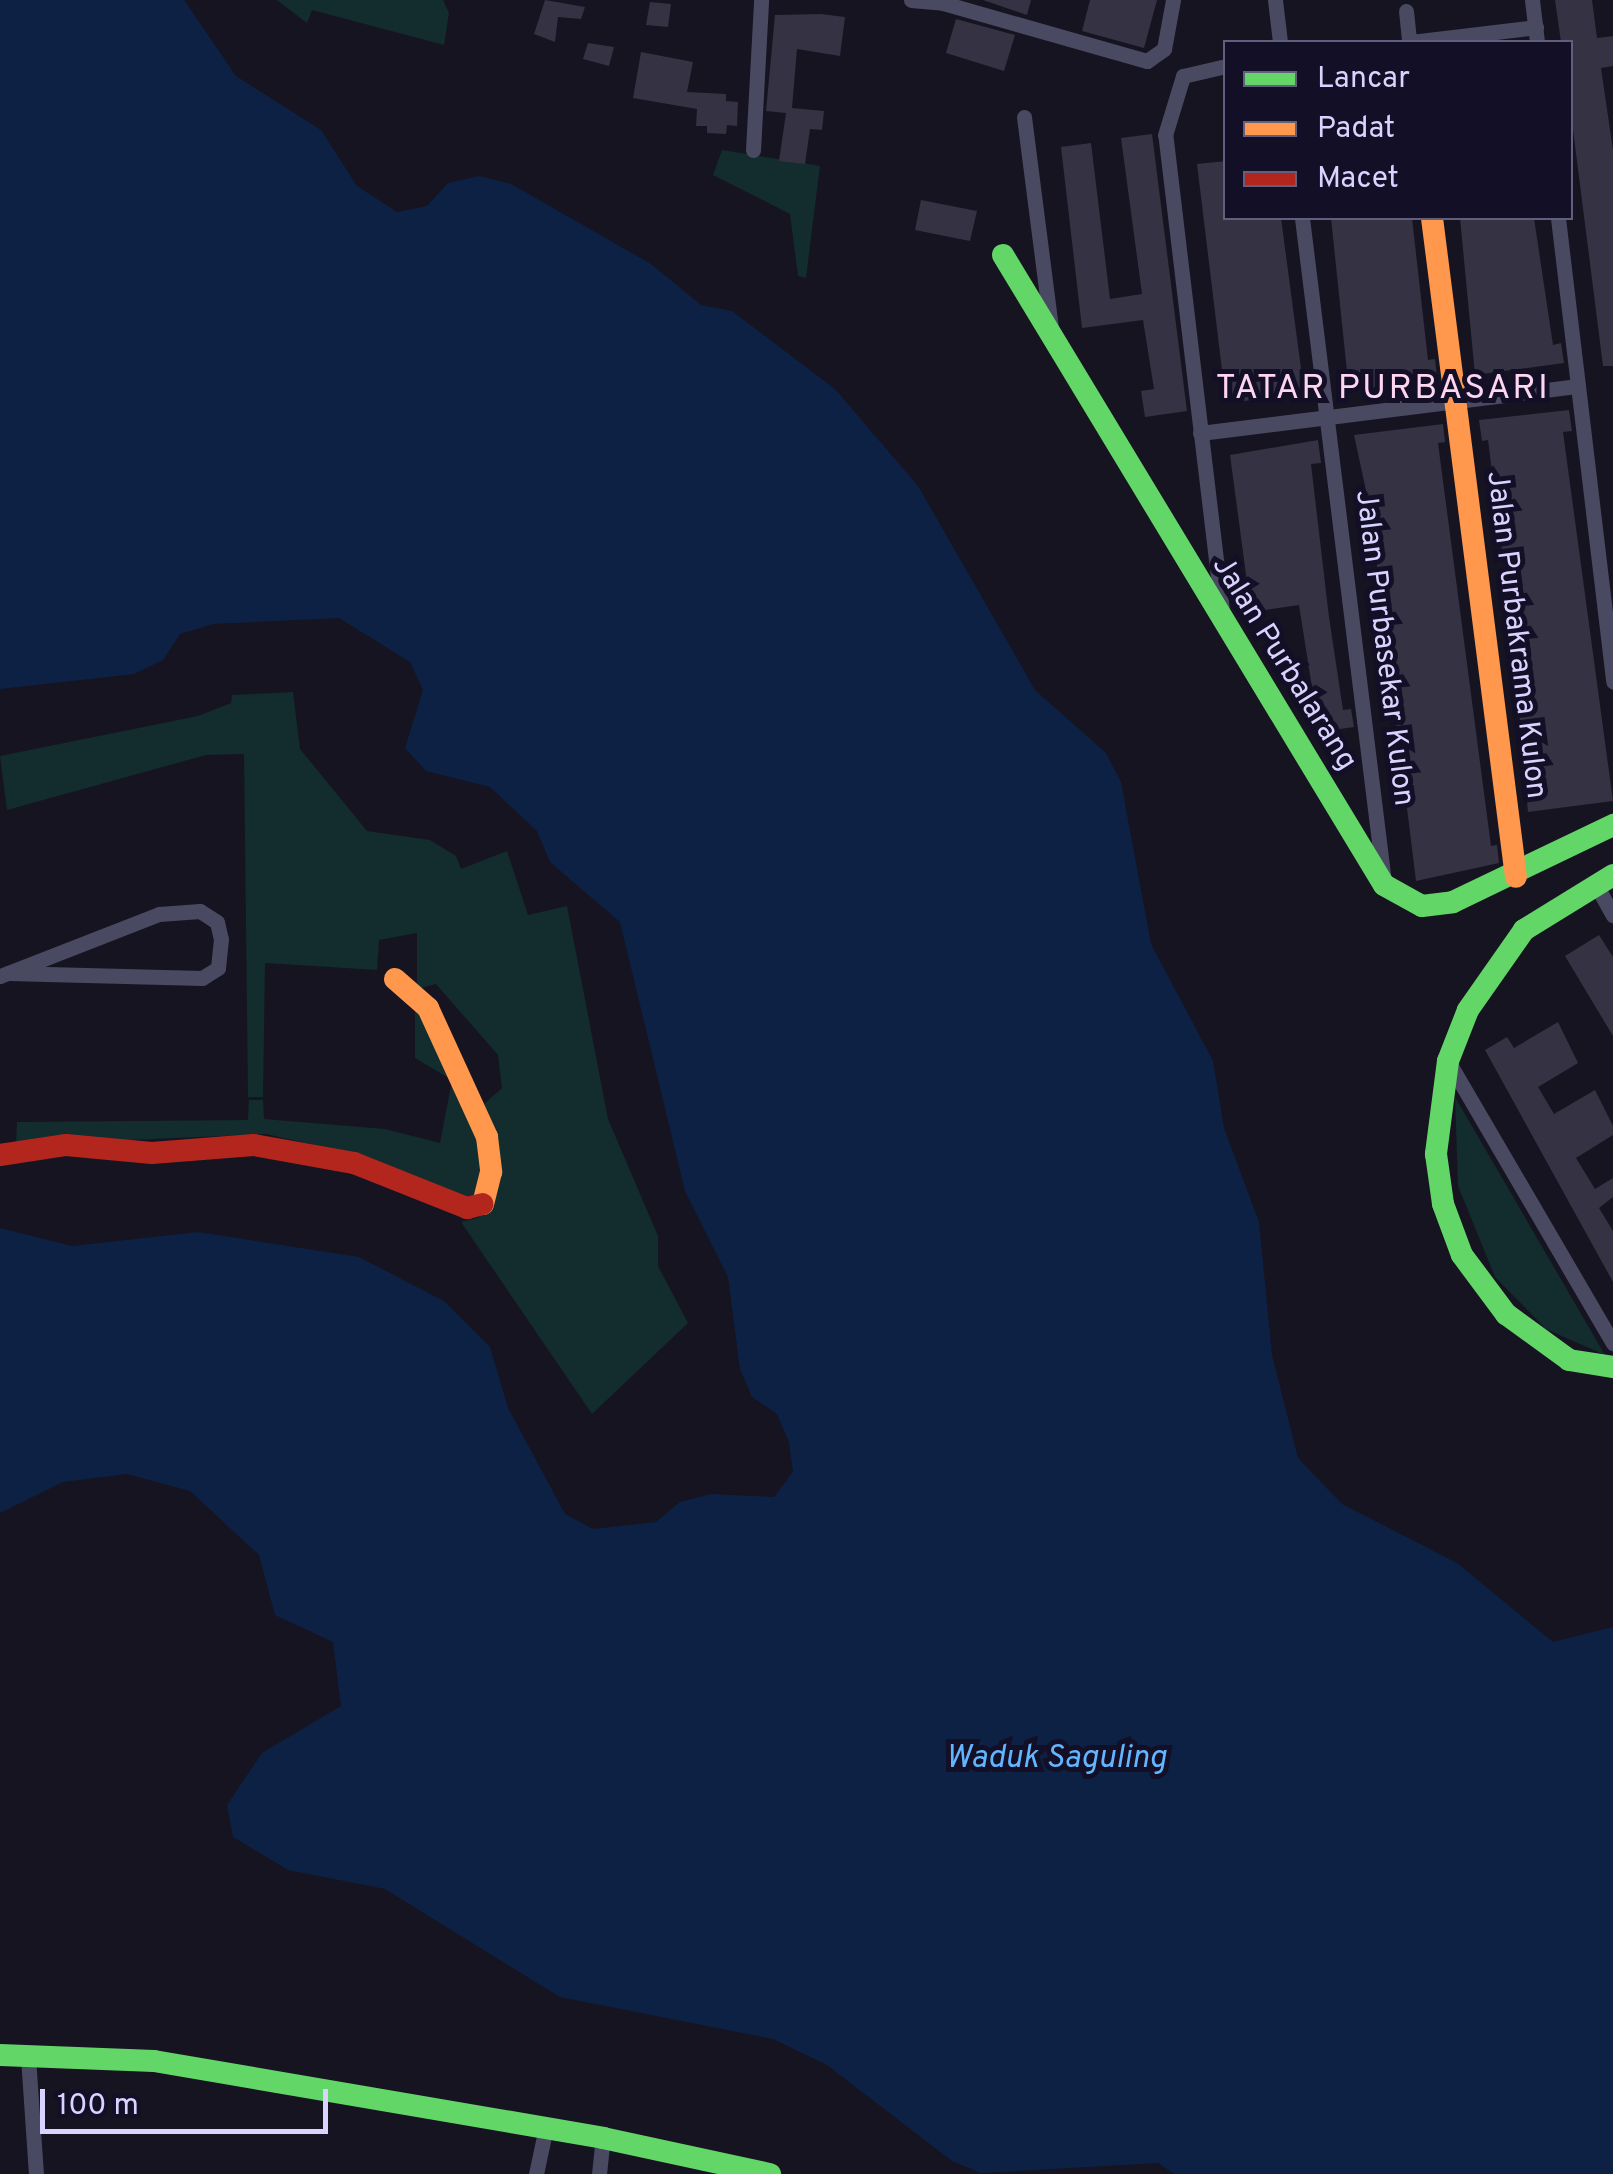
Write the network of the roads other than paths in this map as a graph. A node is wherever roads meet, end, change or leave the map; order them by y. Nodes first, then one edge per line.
1 (761, 0) edge
2 (912, 0) edge
3 (1173, 0) edge
4 (1275, 0) edge
5 (1532, 0) edge
6 (1406, 11) dead end
7 (1536, 35) edge
8 (1280, 40) edge
9 (1410, 40) edge
10 (1446, 40) edge
11 (1223, 66) edge
12 (1024, 117) dead end
13 (753, 150) dead end
14 (1302, 220) edge
15 (1432, 220) edge
16 (1558, 220) edge
17 (1003, 255) dead end
18 (1052, 337) junction
19 (1578, 386) junction
20 (1455, 402) junction
21 (1326, 417) junction
22 (1200, 433) junction
23 (1224, 629) junction
24 (1613, 682) edge
25 (1613, 825) edge
26 (1516, 876) junction
27 (1604, 879) edge
28 (1384, 885) junction
29 (1613, 916) edge
30 (4, 975) edge
31 (395, 979) dead end
32 (1448, 1061) junction
33 (0, 1155) edge
34 (1613, 1343) edge
35 (1613, 1366) edge
36 (0, 2055) edge
37 (28, 2057) junction
38 (546, 2127) junction
39 (604, 2138) junction
40 (36, 2174) edge
41 (536, 2174) edge
42 (599, 2174) edge
43 (770, 2174) edge

1 - 13 street
2 - 3 street
4 - 8 street
5 - 7 street
6 - 9 street
7 - 10 street
11 - 22 street
12 - 18 street
14 - 21 street, Jalan Purbasekar Kulon
15 - 20 street, Jalan Purbakrama Kulon
16 - 19 street
17 - 18 street, Jalan Purbalarang
18 - 23 street, Jalan Purbalarang
19 - 20 street
19 - 24 street
20 - 21 street
20 - 26 street, Jalan Purbakrama Kulon
21 - 22 street
21 - 28 street, Jalan Purbasekar Kulon
22 - 23 street
23 - 28 street, Jalan Purbalarang
25 - 26 street
26 - 28 street
27 - 29 street
27 - 32 street
30 - 30 street
31 - 33 street
32 - 34 street
32 - 35 street
36 - 37 street
37 - 38 street
37 - 40 street
38 - 39 street
38 - 41 street
39 - 42 street
39 - 43 street

